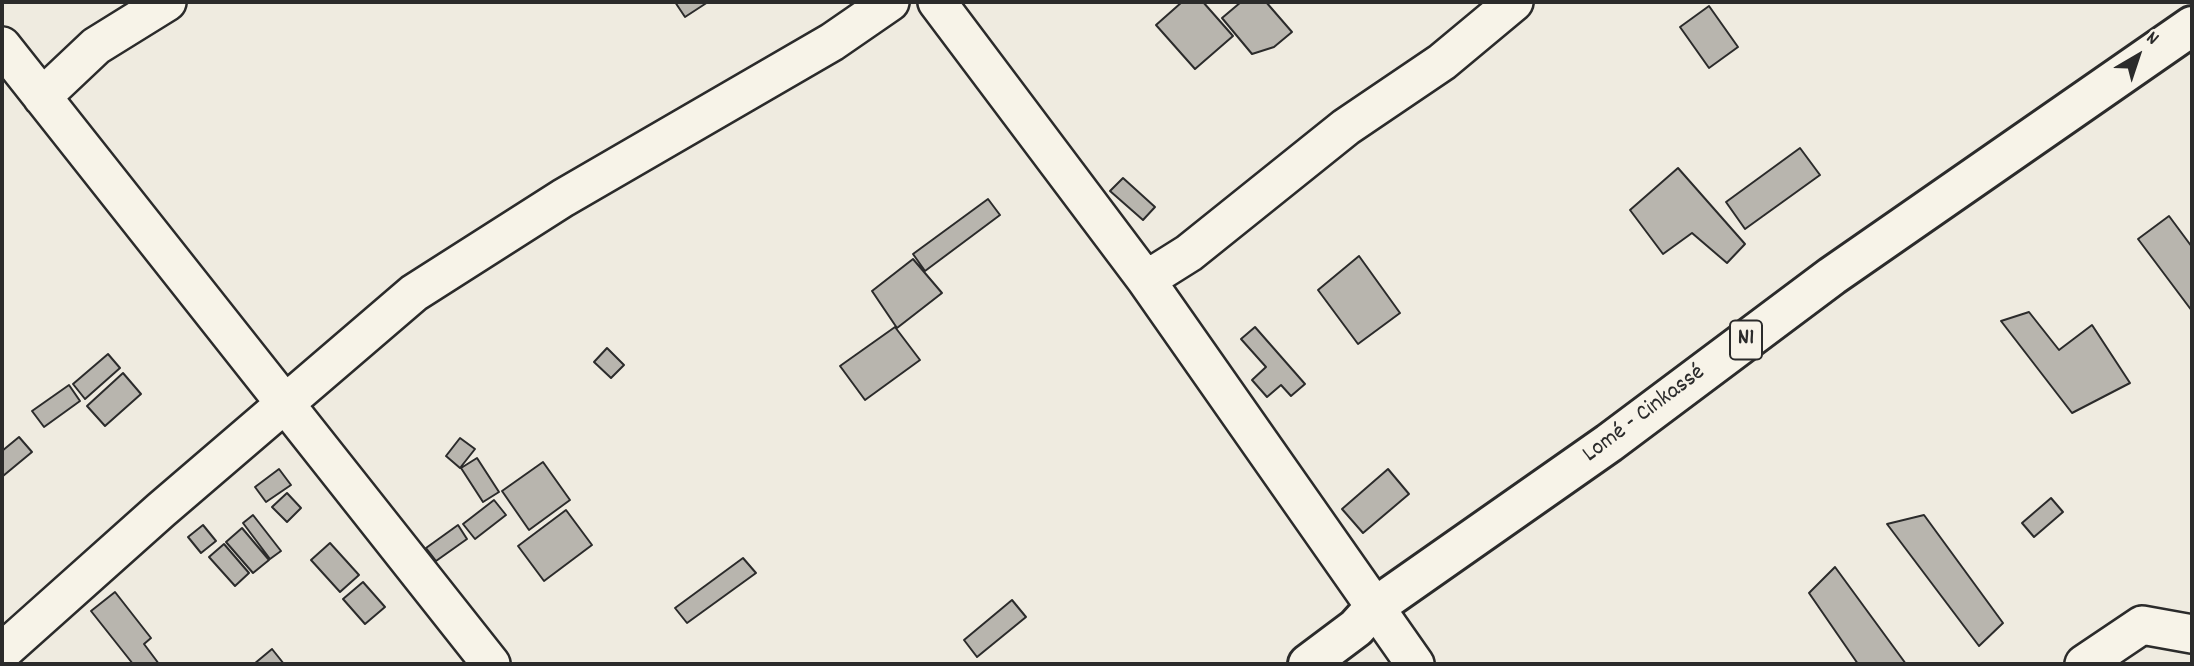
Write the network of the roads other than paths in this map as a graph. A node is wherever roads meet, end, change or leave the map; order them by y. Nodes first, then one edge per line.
1 (166, 2) edge
2 (890, 2) edge
3 (937, 2) edge
4 (1514, 2) edge
5 (2192, 26) edge
6 (2, 46) edge
7 (42, 97) junction
8 (1146, 280) junction
9 (284, 406) junction
10 (1375, 607) junction
11 (2192, 634) edge
12 (2, 652) edge
13 (491, 664) edge
14 (1308, 664) edge
15 (1415, 664) edge
16 (2084, 664) edge

1 - 7 street
2 - 9 street
3 - 8 street
4 - 8 street
5 - 10 highway, Lomé - Cinkassé / N1
6 - 7 street
7 - 9 street
8 - 10 street
9 - 12 street
9 - 13 street
10 - 14 highway, Lomé - Cinkassé / N1
10 - 15 street
11 - 16 street

